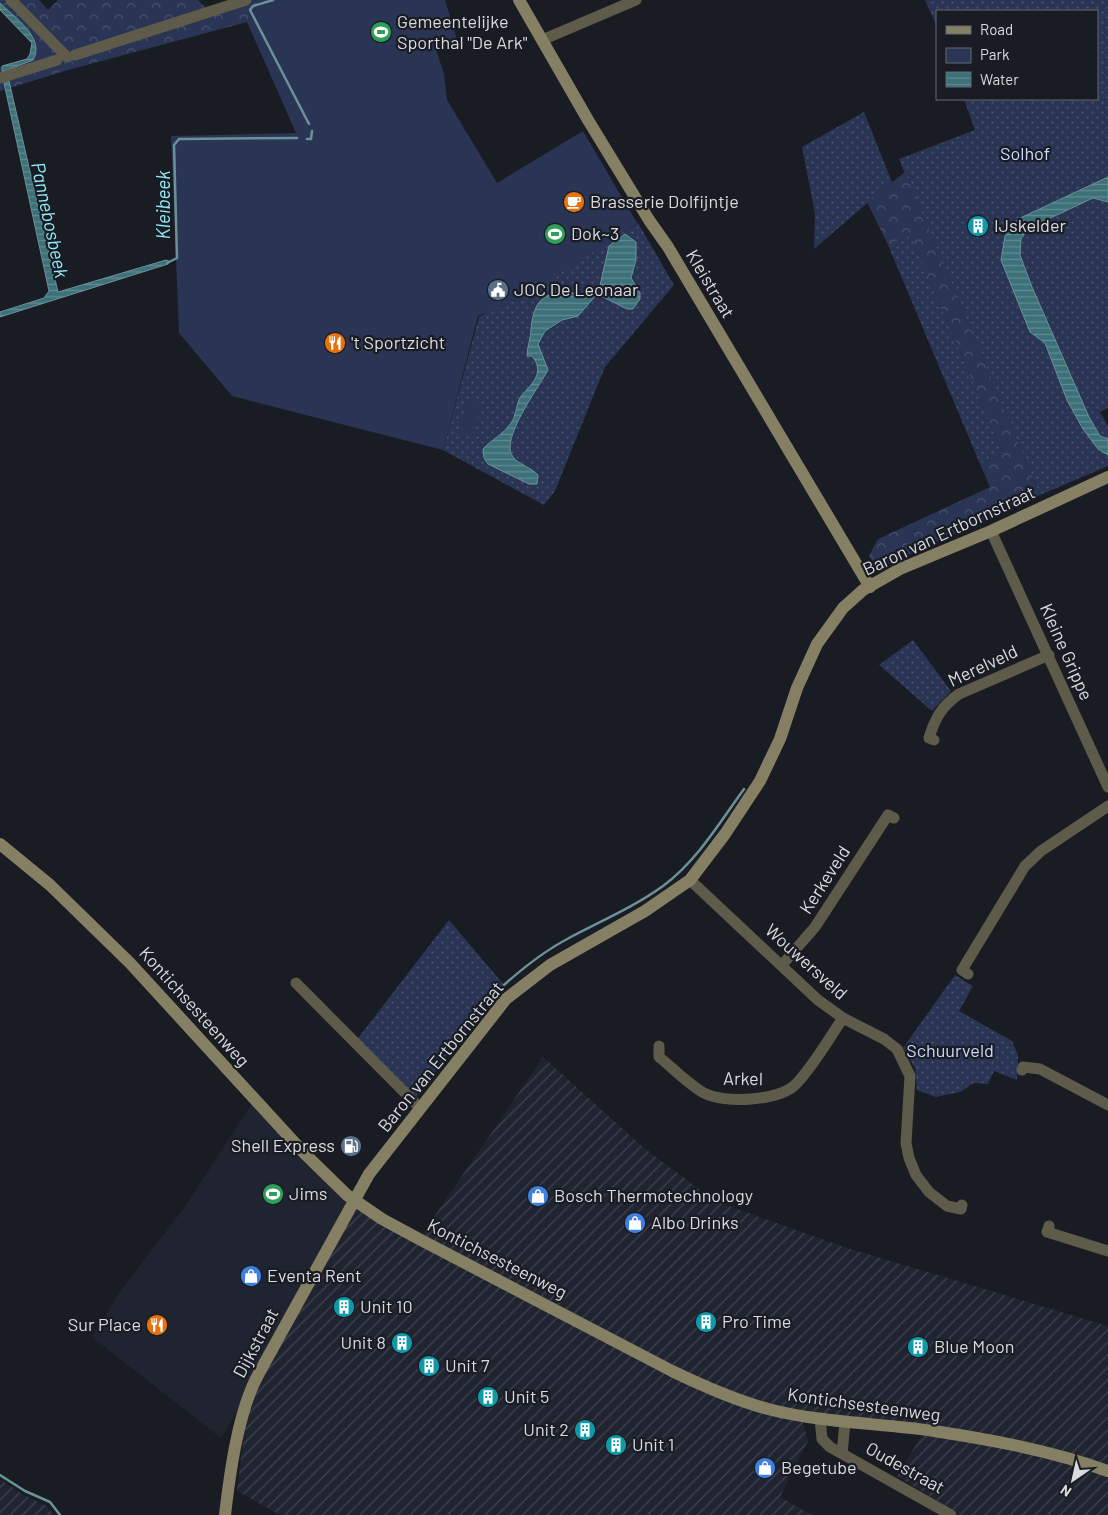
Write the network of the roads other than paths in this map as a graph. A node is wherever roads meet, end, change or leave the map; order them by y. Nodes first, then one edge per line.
1 (11, 0) edge
2 (246, 0) edge
3 (519, 0) edge
4 (636, 0) edge
5 (542, 40) junction
6 (66, 58) junction
7 (0, 78) edge
8 (1108, 477) edge
9 (991, 531) junction
10 (870, 587) junction
11 (1049, 656) junction
12 (934, 740) dead end
13 (1108, 787) edge
14 (1108, 806) edge
15 (894, 818) dead end
16 (0, 844) edge
17 (690, 880) junction
18 (782, 965) junction
19 (968, 974) dead end
20 (296, 983) dead end
21 (843, 1018) junction
22 (659, 1046) dead end
23 (1022, 1070) dead end
24 (1108, 1105) edge
25 (420, 1108) junction
26 (354, 1200) junction
27 (962, 1205) dead end
28 (1049, 1226) dead end
29 (1108, 1251) edge
30 (820, 1418) junction
31 (845, 1422) junction
32 (842, 1454) junction
33 (1108, 1471) edge
34 (225, 1515) edge
35 (951, 1515) edge

1 - 6 street
2 - 6 street
3 - 5 street, Kleistraat
4 - 5 street
5 - 10 street, Kleistraat
6 - 7 street
8 - 9 street, Baron van Ertbornstraat
9 - 10 street, Baron van Ertbornstraat
9 - 11 street, Kleine Grippe
10 - 17 street, Baron van Ertbornstraat
11 - 12 street, Merelveld
11 - 13 street, Kleine Grippe
14 - 19 street
15 - 18 street, Kerkeveld
16 - 26 street, Kontichsesteenweg
17 - 18 street, Wouwersveld
17 - 25 street, Baron van Ertbornstraat
18 - 21 street, Wouwersveld
20 - 25 street
21 - 22 street, Arkel
21 - 27 street, Wouwersveld
23 - 24 street
25 - 26 street, Baron van Ertbornstraat
26 - 30 street, Kontichsesteenweg
26 - 34 street, Dijkstraat
28 - 29 street
30 - 31 street, Kontichsesteenweg
30 - 32 street, Oudestraat
31 - 32 street, Oudestraat
31 - 33 street, Kontichsesteenweg
32 - 35 street, Oudestraat

